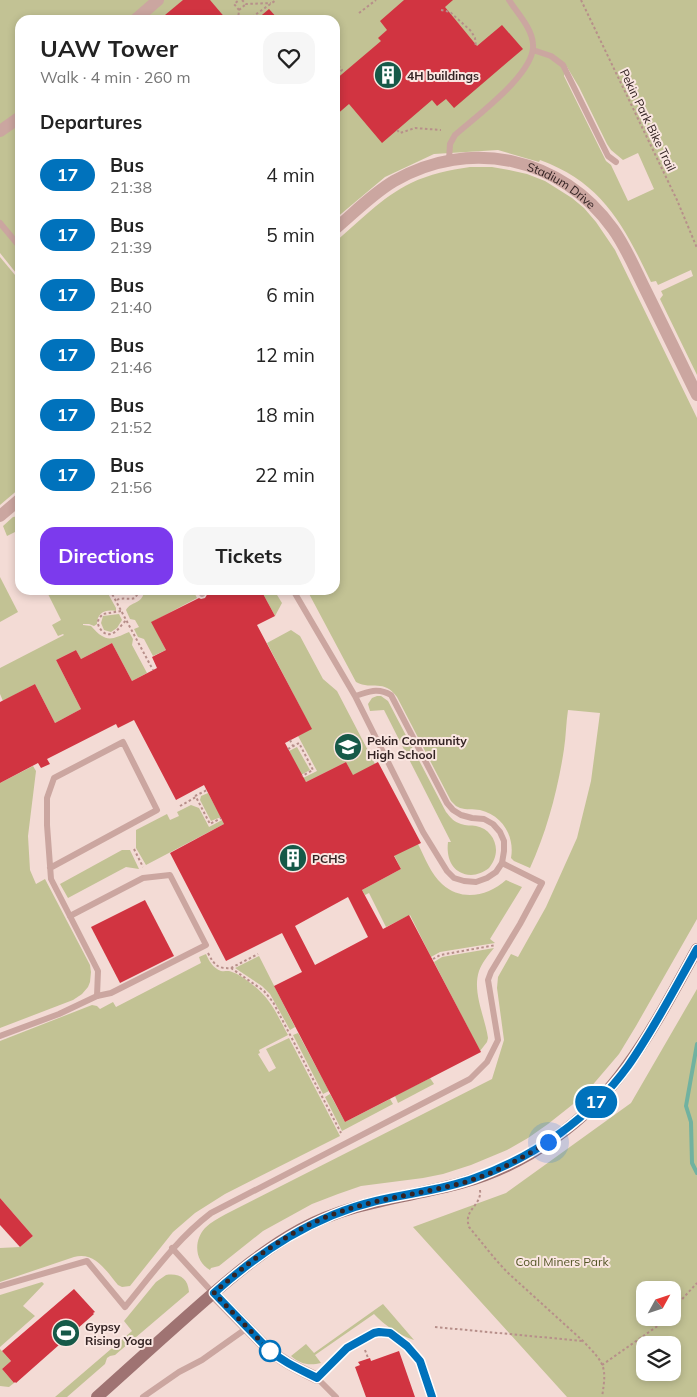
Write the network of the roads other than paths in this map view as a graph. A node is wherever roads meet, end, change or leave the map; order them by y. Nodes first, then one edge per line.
1 (158, 0) edge
2 (509, 0) edge
3 (141, 15) edge
4 (533, 50) junction
5 (15, 120) edge
6 (0, 131) edge
7 (449, 160) junction
8 (616, 162) dead end
9 (340, 222) edge
10 (0, 223) edge
11 (15, 240) edge
12 (697, 395) edge
13 (15, 503) edge
14 (0, 516) edge
15 (296, 595) edge
16 (355, 696) junction
17 (502, 863) junction
18 (50, 868) junction
19 (70, 916) junction
20 (697, 949) edge
21 (97, 996) junction
22 (0, 1036) edge
23 (172, 1248) junction
24 (0, 1286) edge
25 (214, 1293) junction
26 (248, 1328) junction
27 (317, 1378) junction
28 (97, 1397) edge
29 (143, 1397) edge
30 (336, 1397) edge
31 (432, 1397) edge

1 - 3 street
2 - 4 lane
4 - 7 lane
4 - 8 lane
5 - 6 street
7 - 9 street, Stadium Drive
7 - 12 street, Stadium Drive
10 - 11 lane
13 - 14 street
15 - 16 lane
16 - 17 lane
16 - 17 lane
17 - 23 lane
18 - 18 lane
18 - 19 lane
19 - 21 lane
19 - 21 lane
20 - 25 main road
21 - 22 lane
23 - 24 lane
23 - 25 lane
25 - 26 street
25 - 28 main road
26 - 27 street
26 - 29 lane
27 - 30 lane
27 - 31 lane

